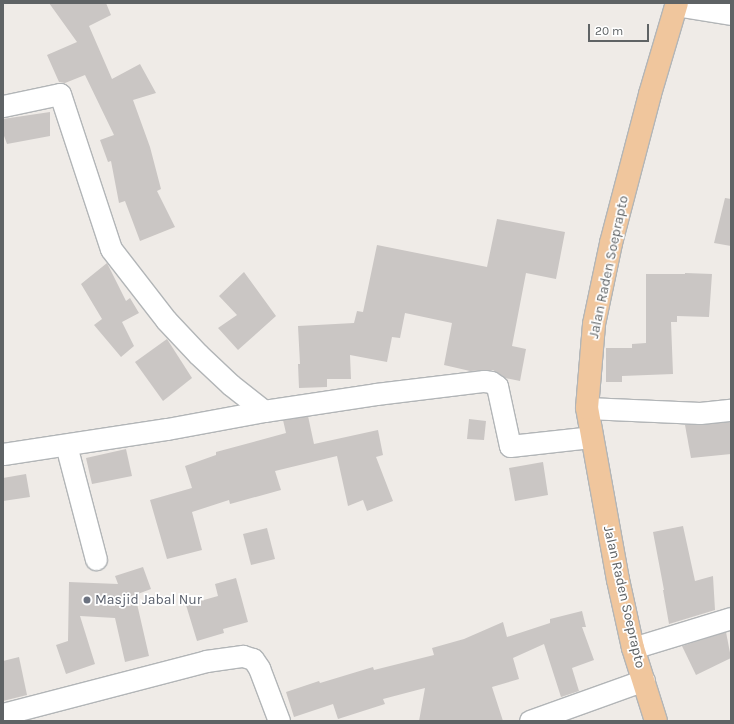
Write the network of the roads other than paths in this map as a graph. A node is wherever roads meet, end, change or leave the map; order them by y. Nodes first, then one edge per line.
1 (676, 4) edge
2 (731, 14) edge
3 (3, 106) edge
4 (587, 408) junction
5 (731, 410) edge
6 (264, 411) junction
7 (591, 437) junction
8 (66, 445) junction
9 (3, 454) edge
10 (96, 559) dead end
11 (731, 618) edge
12 (633, 648) junction
13 (644, 680) junction
14 (3, 714) edge
15 (279, 721) edge
16 (530, 721) edge
17 (656, 721) edge

1 - 2 street
1 - 4 highway, Jalan Raden Soeprapto
3 - 6 street
4 - 5 street
4 - 7 highway, Jalan Raden Soeprapto
6 - 7 street
6 - 8 street
7 - 12 highway, Jalan Raden Soeprapto
8 - 9 street
8 - 10 street
11 - 12 street
12 - 13 highway, Jalan Raden Soeprapto
13 - 16 street
13 - 17 highway, Jalan Raden Soeprapto
14 - 15 street

